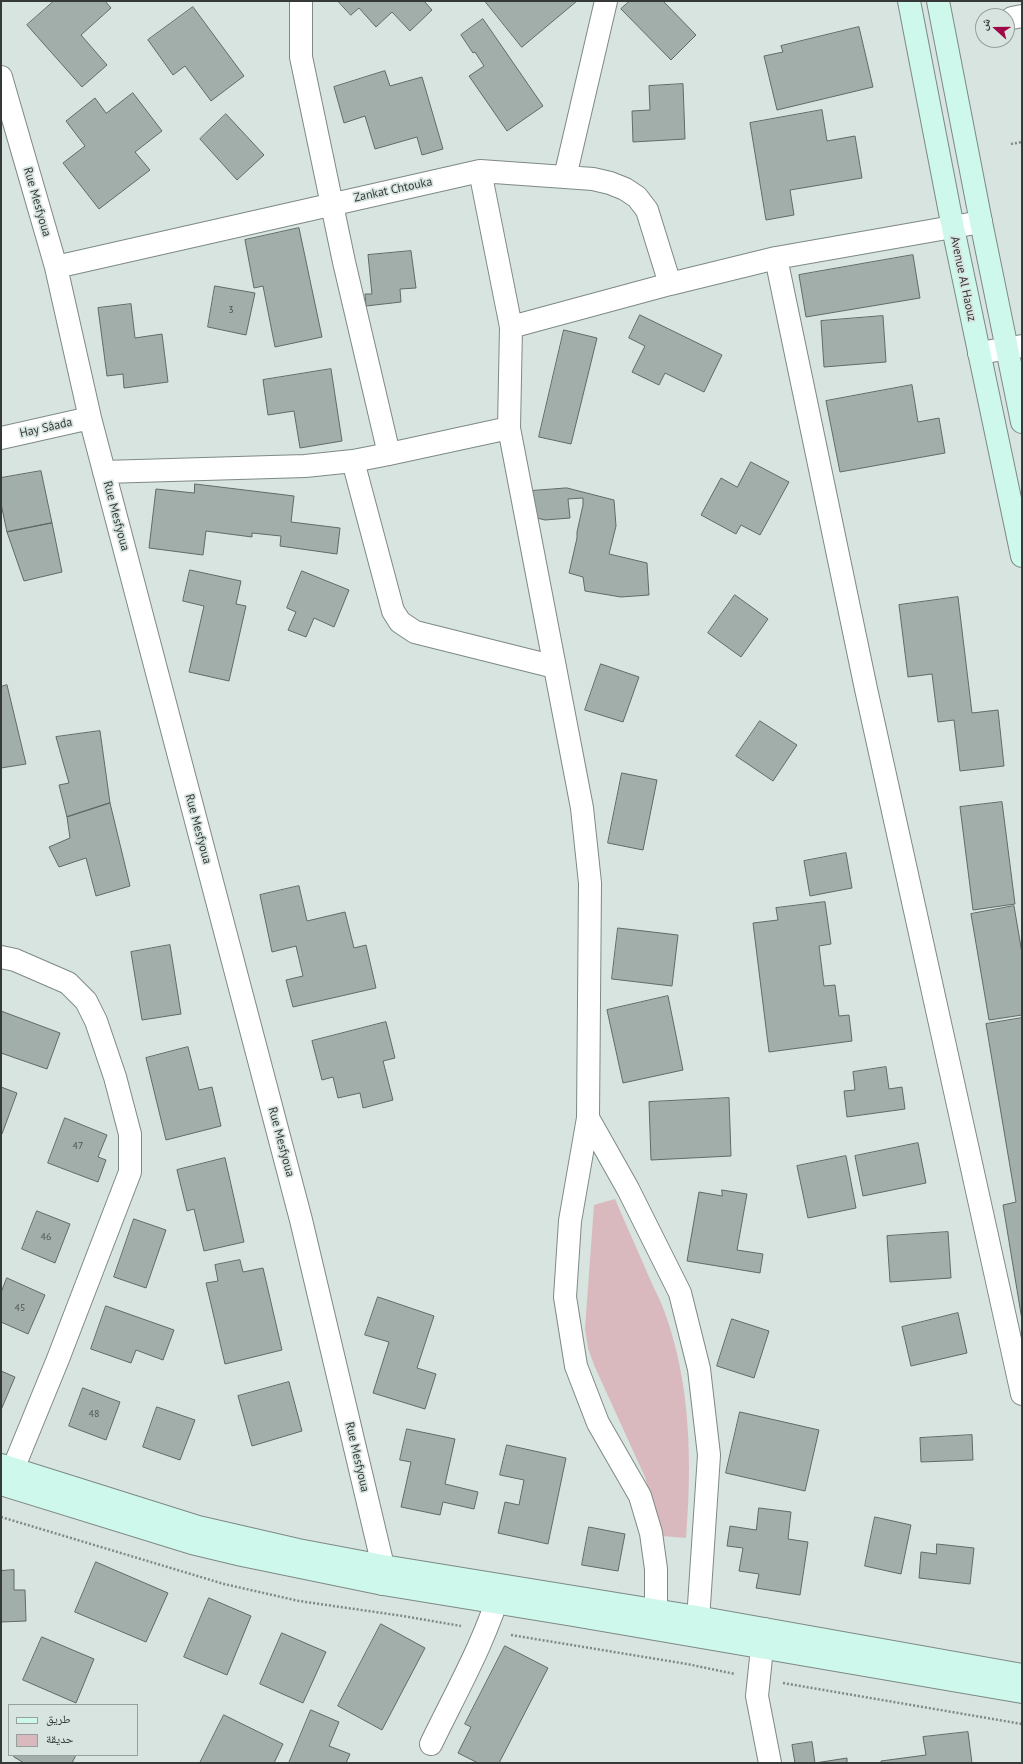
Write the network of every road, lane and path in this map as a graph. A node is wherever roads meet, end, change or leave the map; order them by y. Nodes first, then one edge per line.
1 (301, 1) edge
2 (606, 1) edge
3 (909, 1) edge
4 (938, 1) edge
5 (1, 77) edge
6 (1022, 142) edge
7 (1011, 144) dead end
8 (480, 171) junction
9 (565, 177) junction
10 (332, 204) junction
11 (980, 222) junction
12 (953, 228) junction
13 (776, 258) junction
14 (56, 267) junction
15 (670, 284) junction
16 (511, 327) junction
17 (1014, 347) edge
18 (979, 353) junction
19 (90, 418) junction
20 (1022, 422) edge
21 (508, 428) junction
22 (1, 438) edge
23 (389, 454) junction
24 (353, 461) junction
25 (104, 472) junction
26 (1022, 556) edge
27 (555, 667) junction
28 (1, 957) edge
29 (588, 1118) junction
30 (1022, 1394) edge
31 (5, 1476) edge
32 (383, 1575) junction
33 (499, 1594) junction
34 (656, 1611) junction
35 (697, 1627) junction
36 (763, 1638) junction
37 (1021, 1680) edge
38 (431, 1744) dead end
39 (770, 1763) edge

1 - 10 street
2 - 9 street
3 - 12 main road, Avenue Al Haouz
4 - 11 main road
5 - 14 street, Rue Mesfyoua
6 - 7 path
8 - 9 street, Zankat Chtouka
8 - 10 street, Zankat Chtouka
8 - 16 street
9 - 15 street, Zankat Chtouka
10 - 14 street, Zankat Chtouka
10 - 23 street
11 - 12 street
11 - 17 main road
12 - 13 street
12 - 18 main road, Avenue Al Haouz
13 - 15 street
13 - 30 street
14 - 19 street, Rue Mesfyoua
15 - 16 street
16 - 21 street
17 - 18 street
17 - 20 main road
18 - 26 main road, Avenue Al Haouz
19 - 22 street, Hay Sâada
19 - 25 street, Rue Mesfyoua
21 - 23 street
21 - 27 street
23 - 24 street
24 - 25 street
24 - 27 street
25 - 32 street, Rue Mesfyoua
27 - 29 street
28 - 31 street
29 - 34 street
29 - 35 street
31 - 32 main road
32 - 33 main road
33 - 34 main road
33 - 35 main road
33 - 38 street
34 - 35 main road
35 - 36 main road
36 - 37 main road
36 - 39 street

